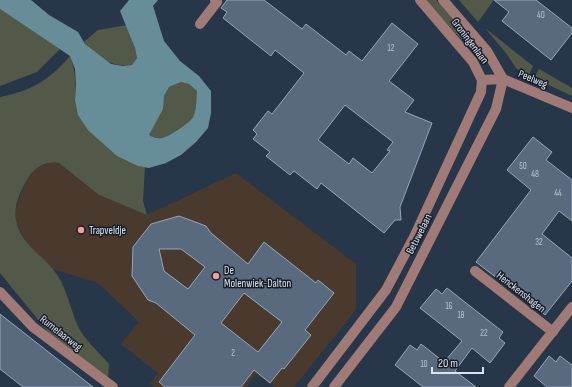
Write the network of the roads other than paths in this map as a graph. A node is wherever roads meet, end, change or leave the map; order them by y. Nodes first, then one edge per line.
1 (420, 0) edge
2 (443, 0) edge
3 (216, 1) edge
4 (200, 24) dead end
5 (503, 79) junction
6 (482, 80) junction
7 (572, 108) edge
8 (475, 271) dead end
9 (0, 292) edge
10 (570, 312) edge
11 (552, 332) junction
12 (324, 372) junction
13 (338, 386) edge
14 (113, 387) edge
15 (312, 387) edge
16 (508, 387) edge

1 - 6 street, Groningenlaan
2 - 5 street, Groningenlaan
3 - 4 street
5 - 6 street, Peelweg
5 - 7 street, Peelweg
5 - 13 street, Betuwelaan
6 - 12 street, Betuwelaan
8 - 11 street, Henckenshagen
9 - 14 street, Rumelaarweg
10 - 11 street
11 - 16 street
12 - 13 street
12 - 15 street, Betuwelaan

